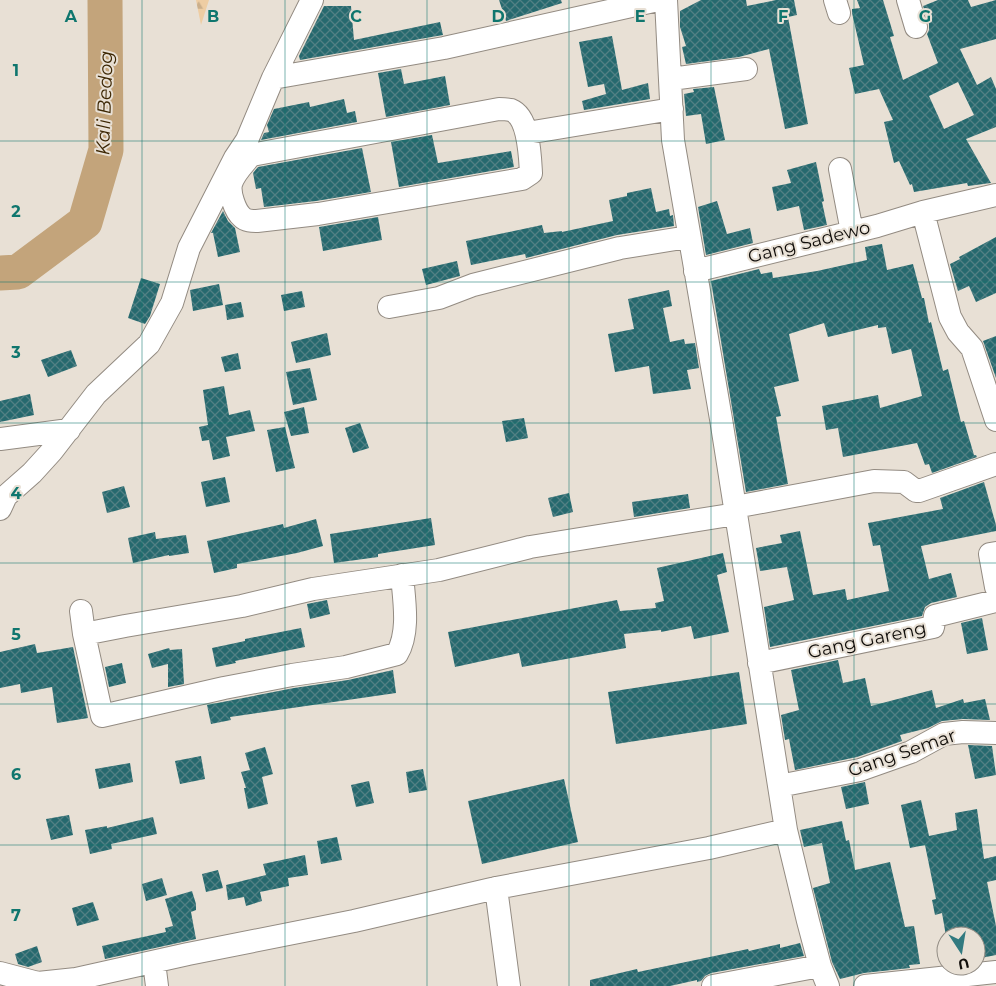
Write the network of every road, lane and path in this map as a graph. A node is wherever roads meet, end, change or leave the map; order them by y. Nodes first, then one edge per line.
1 (312, 0) edge
2 (658, 0) edge
3 (666, 0) edge
4 (908, 0) edge
5 (916, 27) dead end
6 (746, 70) dead end
7 (273, 78) junction
8 (670, 79) junction
9 (672, 109) junction
10 (527, 133) junction
11 (840, 169) dead end
12 (996, 195) edge
13 (923, 212) junction
14 (852, 232) junction
15 (688, 237) junction
16 (695, 271) junction
17 (389, 307) dead end
18 (996, 420) edge
19 (69, 430) junction
20 (0, 439) edge
21 (996, 464) edge
22 (0, 509) edge
23 (735, 510) junction
24 (996, 553) edge
25 (402, 575) junction
26 (996, 587) edge
27 (996, 602) edge
28 (81, 611) dead end
29 (84, 634) junction
30 (759, 663) junction
31 (996, 733) edge
32 (779, 786) junction
33 (786, 830) junction
34 (496, 888) junction
35 (154, 962) junction
36 (820, 966) junction
37 (0, 972) edge
38 (989, 977) edge
39 (157, 986) edge
40 (509, 986) edge
41 (713, 986) edge
42 (828, 986) edge
43 (865, 986) edge

1 - 7 street
2 - 7 street
3 - 8 street
4 - 5 street
6 - 8 street
7 - 19 street
8 - 9 street
9 - 10 street
9 - 15 street
10 - 10 street
11 - 14 street
12 - 13 street, Gang Sadewo
13 - 14 street, Gang Sadewo
13 - 18 street
14 - 16 street, Gang Sadewo
15 - 16 street
15 - 17 street
16 - 23 street
19 - 20 street
19 - 22 street
21 - 23 street
23 - 25 street
23 - 30 street
24 - 26 street
25 - 29 street
25 - 29 street
27 - 30 street, Gang Gareng
28 - 29 street
30 - 32 street
31 - 32 street, Gang Semar
32 - 33 street
33 - 34 street
33 - 36 street
34 - 35 street
34 - 40 street
35 - 37 street
35 - 39 street
36 - 41 street
36 - 42 street
38 - 43 street

